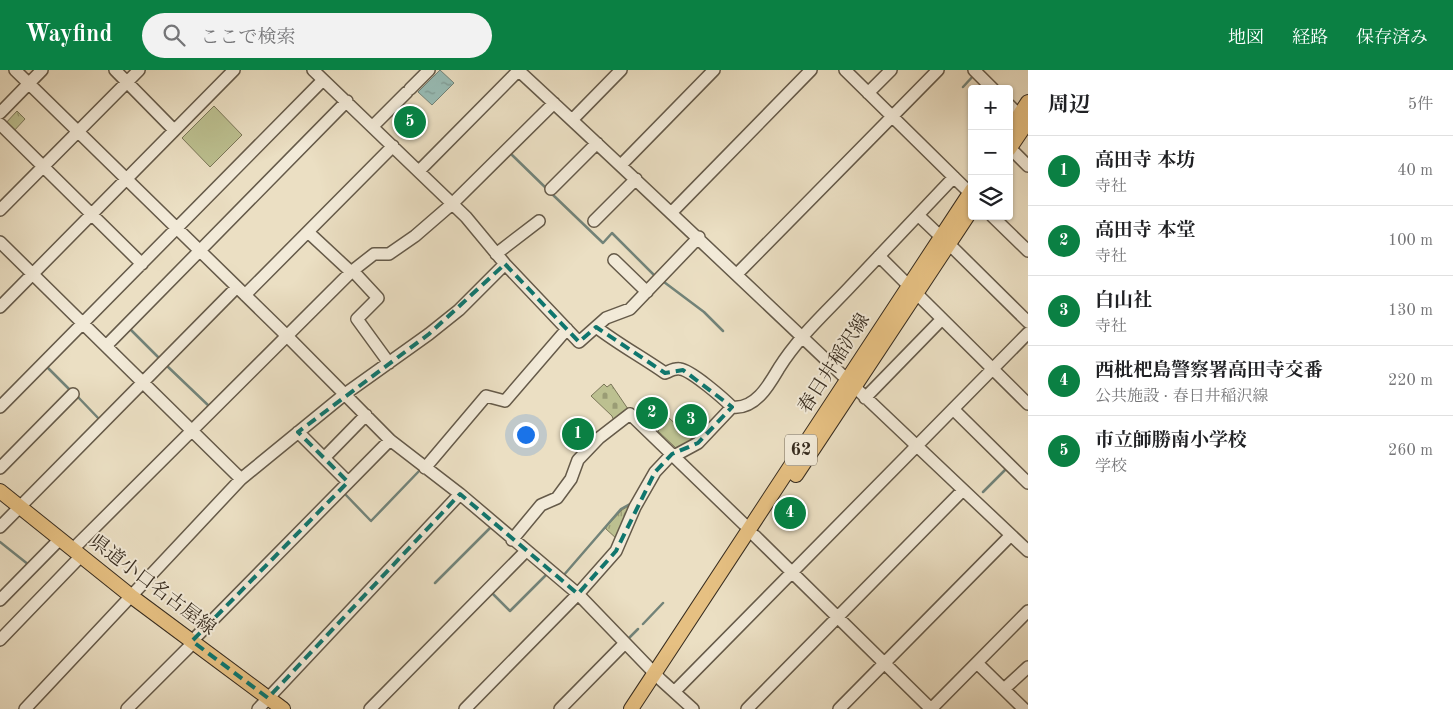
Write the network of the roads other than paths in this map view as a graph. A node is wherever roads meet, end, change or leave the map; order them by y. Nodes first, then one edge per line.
1 (15, 70) edge
2 (42, 70) edge
3 (115, 70) edge
4 (139, 70) edge
5 (234, 70) edge
6 (313, 70) edge
7 (429, 70) edge
8 (519, 70) edge
9 (621, 70) edge
10 (714, 70) edge
11 (811, 70) edge
12 (845, 70) edge
13 (891, 70) edge
14 (938, 70) edge
15 (974, 70) edge
16 (324, 80) junction
17 (127, 82) junction
18 (29, 84) junction
19 (989, 85) edge
20 (868, 93) junction
21 (347, 102) junction
22 (1028, 102) edge
23 (554, 103) junction
24 (0, 113) edge
25 (892, 116) junction
26 (1022, 117) edge
27 (572, 120) junction
28 (0, 124) edge
29 (373, 126) junction
30 (174, 130) junction
31 (1010, 130) edge
32 (78, 132) junction
33 (1013, 141) edge
34 (597, 143) junction
35 (394, 146) junction
36 (1013, 152) edge
37 (621, 165) junction
38 (1028, 166) edge
39 (43, 167) junction
40 (419, 171) junction
41 (954, 177) junction
42 (126, 179) junction
43 (636, 179) junction
44 (551, 189) dead end
45 (968, 190) edge
46 (968, 199) edge
47 (452, 204) junction
48 (0, 210) edge
49 (672, 212) junction
50 (968, 213) edge
51 (91, 214) junction
52 (918, 215) junction
53 (996, 220) edge
54 (539, 221) dead end
55 (594, 221) dead end
56 (177, 228) junction
57 (308, 232) junction
58 (699, 237) junction
59 (945, 241) junction
60 (0, 242) edge
61 (200, 251) junction
62 (1028, 251) edge
63 (496, 254) junction
64 (879, 256) junction
65 (614, 260) dead end
66 (142, 264) junction
67 (505, 264) junction
68 (352, 272) junction
69 (32, 274) junction
70 (737, 274) junction
71 (912, 289) junction
72 (241, 291) junction
73 (647, 292) junction
74 (0, 307) edge
75 (942, 319) junction
76 (1028, 322) edge
77 (82, 324) junction
78 (596, 327) junction
79 (567, 329) junction
80 (1028, 333) edge
81 (286, 335) junction
82 (802, 337) junction
83 (106, 346) junction
84 (389, 363) junction
85 (992, 369) junction
86 (143, 383) junction
87 (855, 389) junction
88 (72, 394) dead end
89 (345, 394) junction
90 (1028, 404) edge
91 (0, 407) edge
92 (732, 407) junction
93 (953, 409) junction
94 (366, 415) junction
95 (191, 430) junction
96 (298, 432) junction
97 (390, 440) junction
98 (917, 446) junction
99 (673, 455) junction
100 (324, 458) junction
101 (0, 468) edge
102 (425, 468) junction
103 (240, 478) junction
104 (348, 482) junction
105 (1028, 483) edge
106 (963, 490) junction
107 (0, 491) edge
108 (460, 494) junction
109 (20, 507) junction
110 (0, 527) edge
111 (752, 532) junction
112 (1011, 535) junction
113 (60, 539) junction
114 (512, 540) junction
115 (1028, 551) edge
116 (525, 552) junction
117 (77, 553) junction
118 (792, 573) junction
119 (578, 594) junction
120 (131, 596) junction
121 (0, 600) edge
122 (837, 617) junction
123 (1026, 617) edge
124 (0, 640) edge
125 (193, 641) junction
126 (625, 642) junction
127 (884, 663) junction
128 (977, 663) junction
129 (1028, 667) edge
130 (658, 676) junction
131 (1004, 689) junction
132 (675, 691) junction
133 (268, 698) junction
134 (25, 709) edge
135 (127, 709) edge
136 (258, 709) edge
137 (283, 709) edge
138 (370, 709) edge
139 (465, 709) edge
140 (560, 709) edge
141 (631, 709) edge
142 (642, 709) edge
143 (693, 709) edge
144 (746, 709) edge
145 (839, 709) edge
146 (931, 709) edge
147 (1024, 709) edge

1 - 18 street
2 - 18 street
3 - 17 street
4 - 17 street
5 - 30 street
6 - 16 street
7 - 29 street
8 - 23 street
8 - 40 street
9 - 27 street
10 - 37 street
11 - 49 street
12 - 20 street
13 - 20 street
14 - 25 street
15 - 19 street
16 - 21 street
16 - 56 street
17 - 30 street
17 - 32 street
18 - 24 street
18 - 32 street
20 - 25 street
21 - 29 street
21 - 61 street
22 - 26 main road
23 - 27 street
23 - 47 street
25 - 41 street
25 - 70 street
26 - 31 main road
26 - 33 main road
27 - 34 street
28 - 39 street
29 - 35 street
30 - 42 street
32 - 39 street
32 - 42 street
34 - 37 street
34 - 44 street
35 - 40 street
35 - 57 street
36 - 38 street
37 - 43 street
39 - 48 street
39 - 51 street
40 - 47 street
41 - 45 street
41 - 52 street
42 - 51 street
42 - 56 street
43 - 49 street
43 - 55 street
46 - 59 main road, 春日井稲沢線 / 62
47 - 63 street
47 - 68 street
49 - 58 street
50 - 59 main road, 春日井稲沢線 / 62
51 - 66 street
51 - 69 street
52 - 59 street
52 - 64 street
53 - 62 street
54 - 63 street
56 - 61 street
56 - 66 street
57 - 68 street
57 - 72 street
58 - 70 street
58 - 73 street
59 - 71 main road, 春日井稲沢線 / 62
59 - 76 street
60 - 69 street
61 - 72 street
61 - 83 street
63 - 67 street
64 - 71 street
64 - 82 street
65 - 73 street
66 - 77 street
67 - 79 street
67 - 84 street
68 - 81 street
68 - 84 street
69 - 74 street
69 - 77 street
70 - 82 street
71 - 75 street
71 - 87 main road, 春日井稲沢線 / 62
72 - 81 street
72 - 86 street
73 - 78 street
75 - 85 street
75 - 87 street
77 - 83 street
77 - 91 street
78 - 79 street
78 - 92 street
79 - 102 street
80 - 85 street
81 - 89 street
81 - 95 street
82 - 87 street
82 - 92 street
83 - 86 street
84 - 89 street
85 - 90 street
85 - 93 street
86 - 95 street
86 - 109 street
87 - 98 street
87 - 111 main road, 春日井稲沢線 / 62
88 - 101 street
89 - 94 street
89 - 96 street
92 - 99 street
93 - 98 street
93 - 105 street
94 - 97 street
94 - 100 street
95 - 103 street
95 - 117 street
96 - 100 street
96 - 103 street
97 - 102 street
97 - 104 street
98 - 106 street
98 - 118 street
99 - 111 street
99 - 114 street
99 - 119 street
100 - 104 street
102 - 108 street
103 - 120 street
104 - 125 street
106 - 112 street
106 - 122 street
107 - 109 main road, 県道小口名古屋線
108 - 114 street
108 - 133 street
109 - 110 street
109 - 113 main road, 県道小口名古屋線
111 - 118 street
111 - 130 main road, 春日井稲沢線 / 62
112 - 115 street
112 - 127 street
113 - 117 main road, 県道小口名古屋線
113 - 121 street
114 - 116 street
116 - 119 street
116 - 138 street
117 - 120 main road, 県道小口名古屋線
117 - 124 street
118 - 122 street
118 - 132 street
119 - 126 street
119 - 139 street
120 - 125 main road, 県道小口名古屋線
120 - 134 street
122 - 127 street
122 - 144 street
123 - 128 street
125 - 133 main road, 県道小口名古屋線
125 - 135 street
126 - 130 street
126 - 140 street
127 - 145 street
127 - 146 street
128 - 131 street
128 - 146 street
129 - 131 street
130 - 132 street
130 - 141 main road, 春日井稲沢線 / 62
130 - 142 main road, 春日井稲沢線 / 62
131 - 147 street
132 - 143 street
133 - 136 street
133 - 137 main road, 県道小口名古屋線

